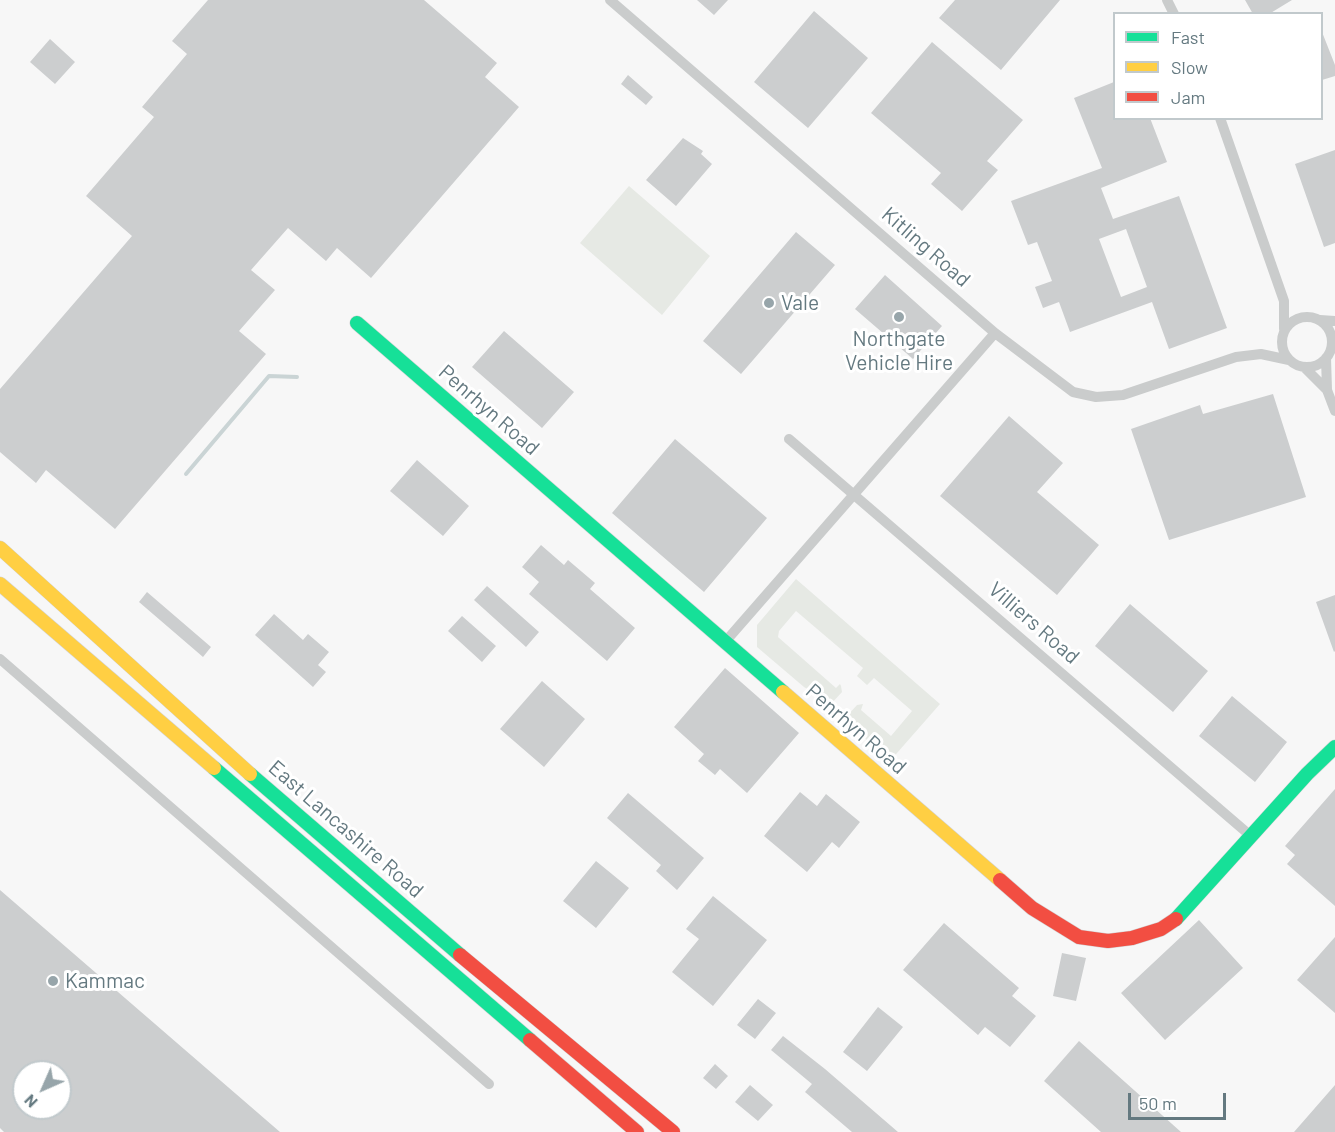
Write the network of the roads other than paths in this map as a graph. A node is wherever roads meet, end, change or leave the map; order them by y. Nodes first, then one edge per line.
1 (610, 0) edge
2 (1221, 120) edge
3 (1284, 301) junction
4 (1305, 316) junction
5 (1320, 320) junction
6 (1335, 321) edge
7 (357, 323) dead end
8 (995, 333) junction
9 (1283, 333) junction
10 (1333, 339) edge
11 (1261, 354) junction
12 (1326, 358) junction
13 (1289, 360) junction
14 (1304, 367) junction
15 (1327, 390) junction
16 (1335, 411) edge
17 (789, 439) dead end
18 (854, 494) junction
19 (0, 548) edge
20 (0, 584) edge
21 (725, 642) junction
22 (0, 659) edge
23 (1335, 747) edge
24 (1252, 837) junction
25 (489, 1084) dead end
26 (637, 1132) edge
27 (673, 1132) edge

1 - 8 street, Kitling Road
2 - 3 street
3 - 4 street
3 - 9 street
4 - 5 street
4 - 9 street
5 - 6 street
5 - 10 street
7 - 21 main road, Penrhyn Road
8 - 11 street, Kitling Road
8 - 18 street
9 - 11 street
9 - 13 street
10 - 12 street
11 - 13 street, Kitling Road
12 - 14 street
12 - 15 street
13 - 14 street
14 - 15 street
15 - 16 street
17 - 18 street, Villiers Road
18 - 21 street
18 - 24 street, Villiers Road
19 - 27 main road, East Lancashire Road
20 - 26 main road, East Lancashire Road
21 - 24 main road, Penrhyn Road
22 - 25 street
23 - 24 main road, Penrhyn Road

